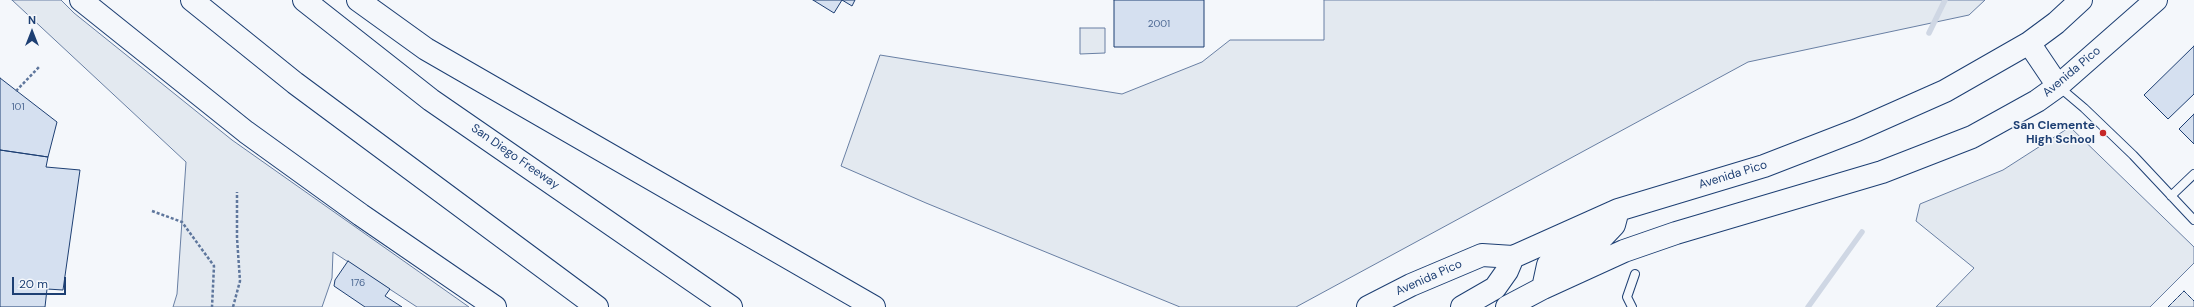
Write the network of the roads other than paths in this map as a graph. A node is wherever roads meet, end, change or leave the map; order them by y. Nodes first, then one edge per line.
1 (81, 0) edge
2 (192, 0) edge
3 (304, 0) edge
4 (358, 0) edge
5 (2081, 0) edge
6 (2156, 0) edge
7 (2029, 43) junction
8 (2058, 86) junction
9 (2194, 174) edge
10 (2171, 196) junction
11 (1618, 210) junction
12 (2194, 220) edge
13 (1513, 257) junction
14 (1635, 274) dead end
15 (1543, 288) junction
16 (495, 307) edge
17 (597, 307) edge
18 (731, 307) edge
19 (874, 307) edge
20 (1368, 307) edge
21 (1462, 307) edge
22 (1508, 307) edge
23 (1632, 307) edge

1 - 16 highway
2 - 17 highway
3 - 18 highway, San Diego Freeway
4 - 19 highway
5 - 7 highway, Avenida Pico
6 - 8 highway, Avenida Pico
7 - 8 highway
7 - 11 highway, Avenida Pico
8 - 10 lane
8 - 15 highway, Avenida Pico
9 - 10 lane
10 - 12 lane
11 - 13 highway, Avenida Pico
11 - 15 highway
13 - 20 highway, Avenida Pico
13 - 21 highway
14 - 23 lane
15 - 22 highway, Avenida Pico

